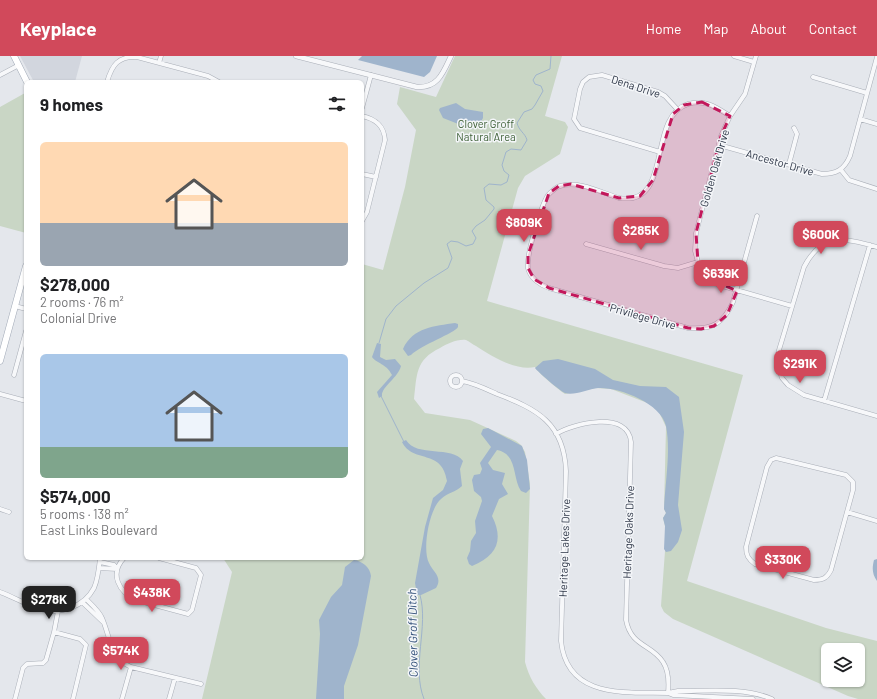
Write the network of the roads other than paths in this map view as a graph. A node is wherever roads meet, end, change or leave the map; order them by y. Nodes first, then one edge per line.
1 (14, 56) edge
2 (161, 56) edge
3 (296, 56) edge
4 (451, 56) edge
5 (734, 56) edge
6 (756, 56) edge
7 (877, 57) edge
8 (754, 62) junction
9 (159, 63) junction
10 (19, 65) junction
11 (0, 75) edge
12 (371, 75) junction
13 (813, 77) dead end
14 (26, 80) edge
15 (108, 80) edge
16 (215, 80) edge
17 (867, 93) junction
18 (364, 101) edge
19 (677, 109) junction
20 (364, 116) edge
21 (730, 116) junction
22 (860, 119) junction
23 (877, 124) edge
24 (794, 128) dead end
25 (719, 145) junction
26 (660, 152) junction
27 (789, 164) junction
28 (841, 170) junction
29 (364, 174) edge
30 (376, 177) junction
31 (877, 189) edge
32 (757, 216) dead end
33 (364, 217) edge
34 (586, 244) dead end
35 (870, 245) junction
36 (877, 247) edge
37 (698, 262) junction
38 (24, 273) edge
39 (737, 291) junction
40 (15, 306) junction
41 (792, 306) junction
42 (24, 308) edge
43 (24, 341) edge
44 (0, 361) edge
45 (14, 375) dead end
46 (462, 382) dead end
47 (0, 394) edge
48 (24, 400) edge
49 (824, 401) junction
50 (877, 416) edge
51 (556, 434) junction
52 (0, 510) edge
53 (9, 512) dead end
54 (847, 512) junction
55 (877, 521) edge
56 (100, 560) edge
57 (123, 560) edge
58 (165, 560) edge
59 (99, 568) junction
60 (117, 569) junction
61 (0, 592) edge
62 (84, 600) junction
63 (58, 611) junction
64 (54, 632) junction
65 (131, 667) junction
66 (174, 678) junction
67 (200, 684) dead end
68 (668, 693) junction
69 (15, 699) edge
70 (73, 699) edge
71 (122, 699) edge
72 (168, 699) edge
73 (753, 699) edge
74 (772, 699) edge

1 - 10 main road
2 - 9 street
3 - 12 street
4 - 12 street
5 - 8 street
6 - 8 street, Golden Oak Drive
7 - 17 street
8 - 21 street, Golden Oak Drive
9 - 15 street
9 - 16 street
10 - 11 street
10 - 14 main road
12 - 18 street
13 - 17 street
17 - 22 street
19 - 21 street
19 - 26 street
19 - 26 street, Dena Drive
20 - 30 street
21 - 25 street, Golden Oak Drive
22 - 23 street
22 - 28 street
24 - 27 street
25 - 27 street, Ancestor Drive
25 - 37 street, Golden Oak Drive
26 - 39 street, Privilege Drive
27 - 28 street, Ancestor Drive
28 - 31 street
29 - 30 street
30 - 33 street
32 - 39 street, Privilege Drive
34 - 37 street
35 - 36 street
35 - 41 street
35 - 49 street
37 - 39 street
38 - 40 main road
39 - 41 street
40 - 42 street
40 - 44 main road
41 - 49 street
43 - 45 street
46 - 51 street, Heritage Lakes Drive
47 - 48 street
49 - 50 street
51 - 68 street, Heritage Lakes Drive
51 - 68 street, Heritage Oaks Drive
52 - 53 street
54 - 54 street
54 - 55 street
56 - 59 street
56 - 60 street
57 - 60 street
58 - 60 street
59 - 60 street
59 - 62 street
61 - 63 street
62 - 63 street
62 - 65 street
63 - 64 street
64 - 69 street
64 - 70 street
65 - 66 street
65 - 71 street
66 - 67 street
66 - 72 street
68 - 73 street, Heritage Lakes Drive
68 - 74 street, Heritage Lakes Drive

